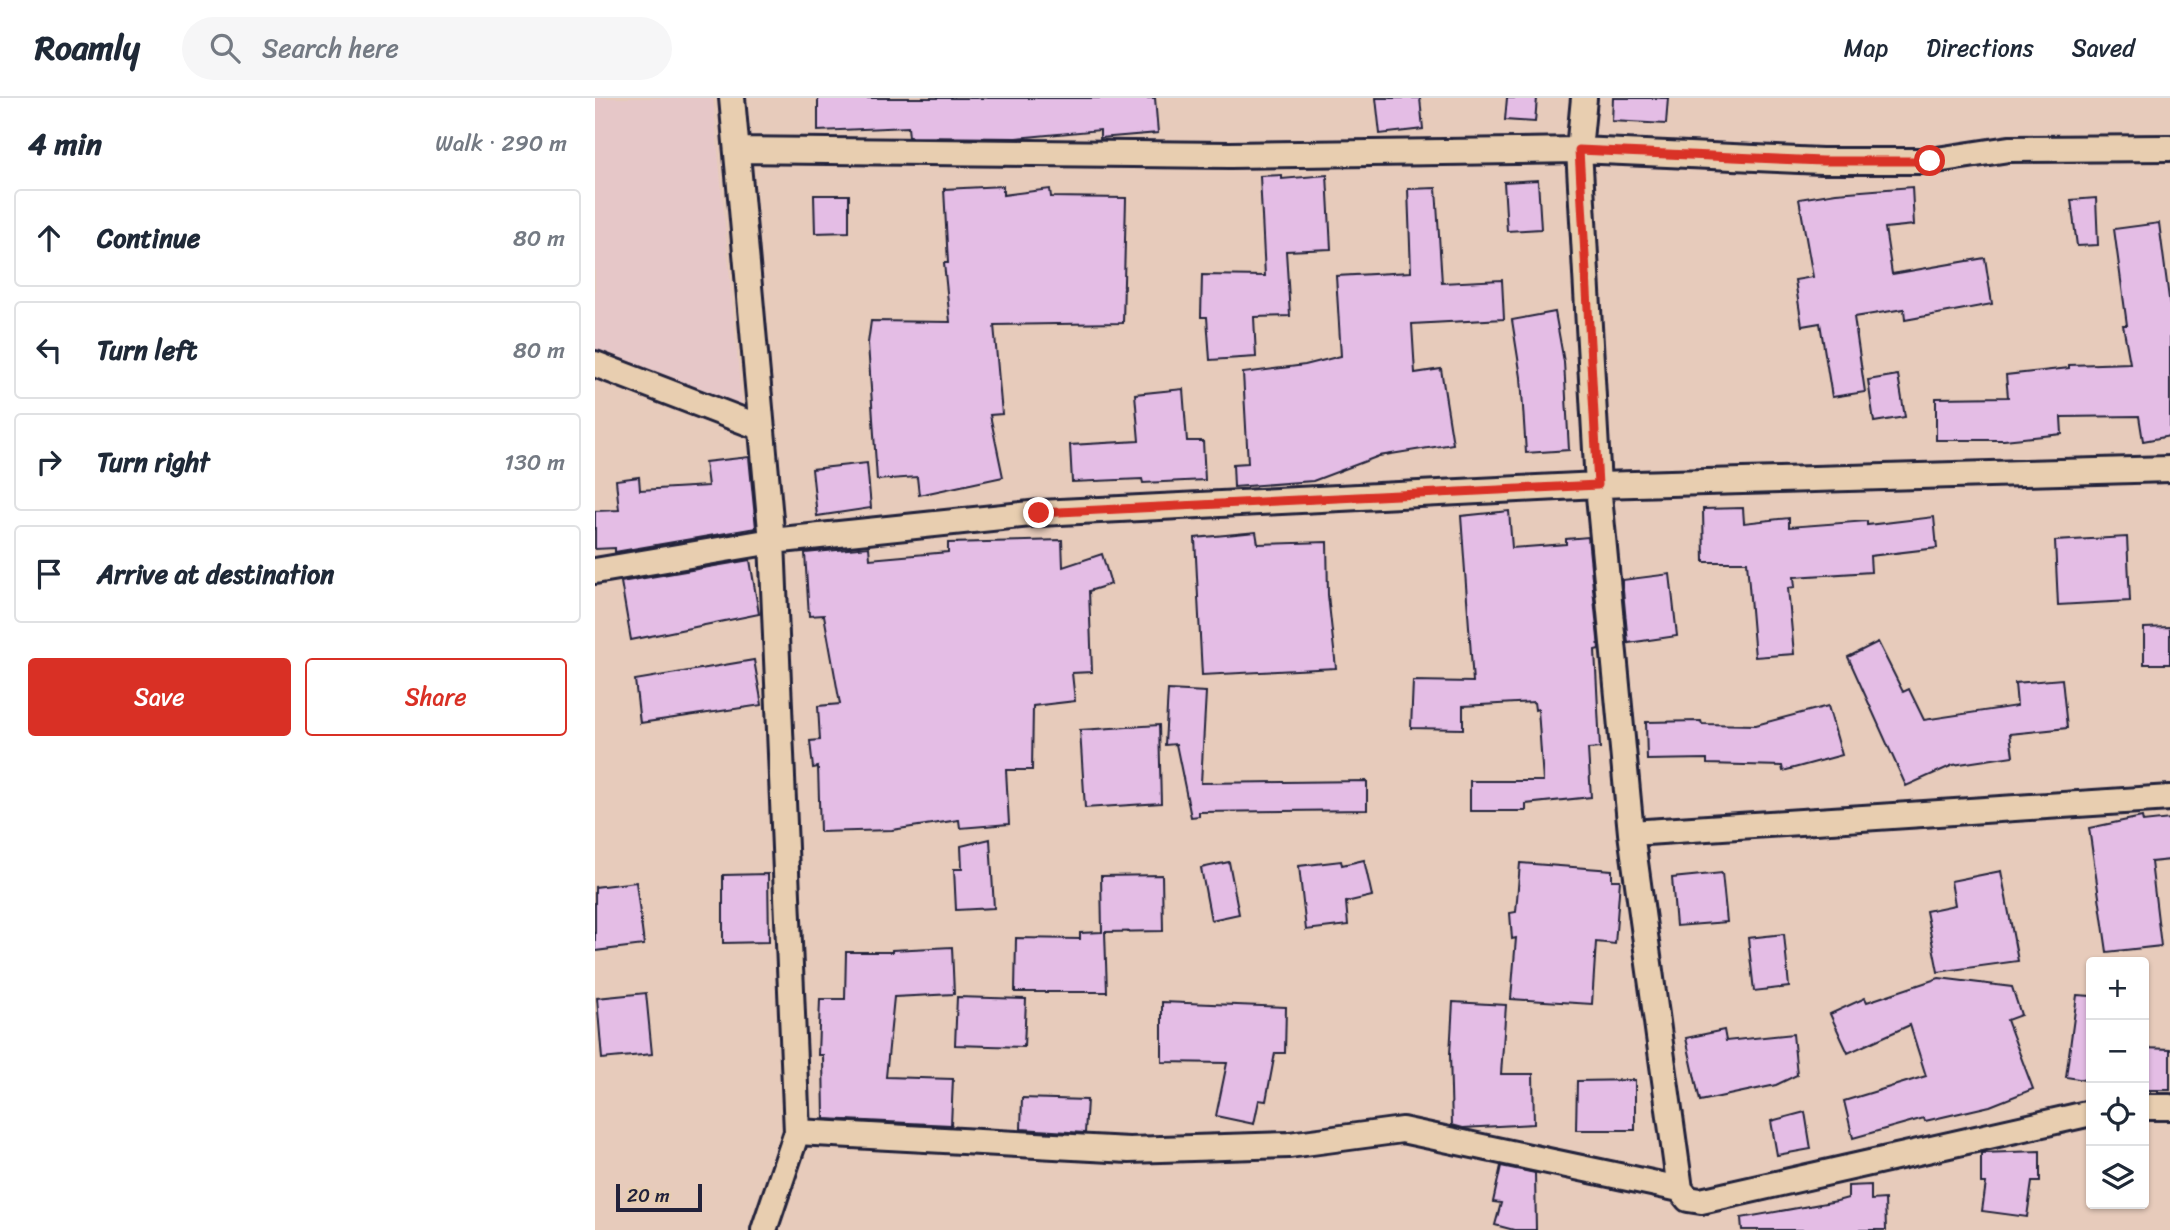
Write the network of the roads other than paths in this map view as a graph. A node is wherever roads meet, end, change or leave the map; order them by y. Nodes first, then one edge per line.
1 (732, 98) edge
2 (1584, 98) edge
3 (2170, 148) edge
4 (737, 150) junction
5 (1579, 150) junction
6 (595, 364) edge
7 (762, 428) junction
8 (2170, 469) edge
9 (1598, 485) junction
10 (772, 541) junction
11 (595, 571) edge
12 (2170, 798) edge
13 (1631, 832) junction
14 (2149, 1107) edge
15 (2170, 1107) edge
16 (2086, 1114) edge
17 (797, 1132) junction
18 (1680, 1189) junction
19 (764, 1230) edge

1 - 4 street
2 - 5 street
3 - 5 street
4 - 5 street
4 - 7 street
5 - 9 street
6 - 7 street
7 - 10 street
8 - 9 street
9 - 10 street
9 - 13 street
10 - 11 street
10 - 17 street
12 - 13 street
13 - 18 street
14 - 15 street
16 - 18 street
17 - 18 street
17 - 19 street

